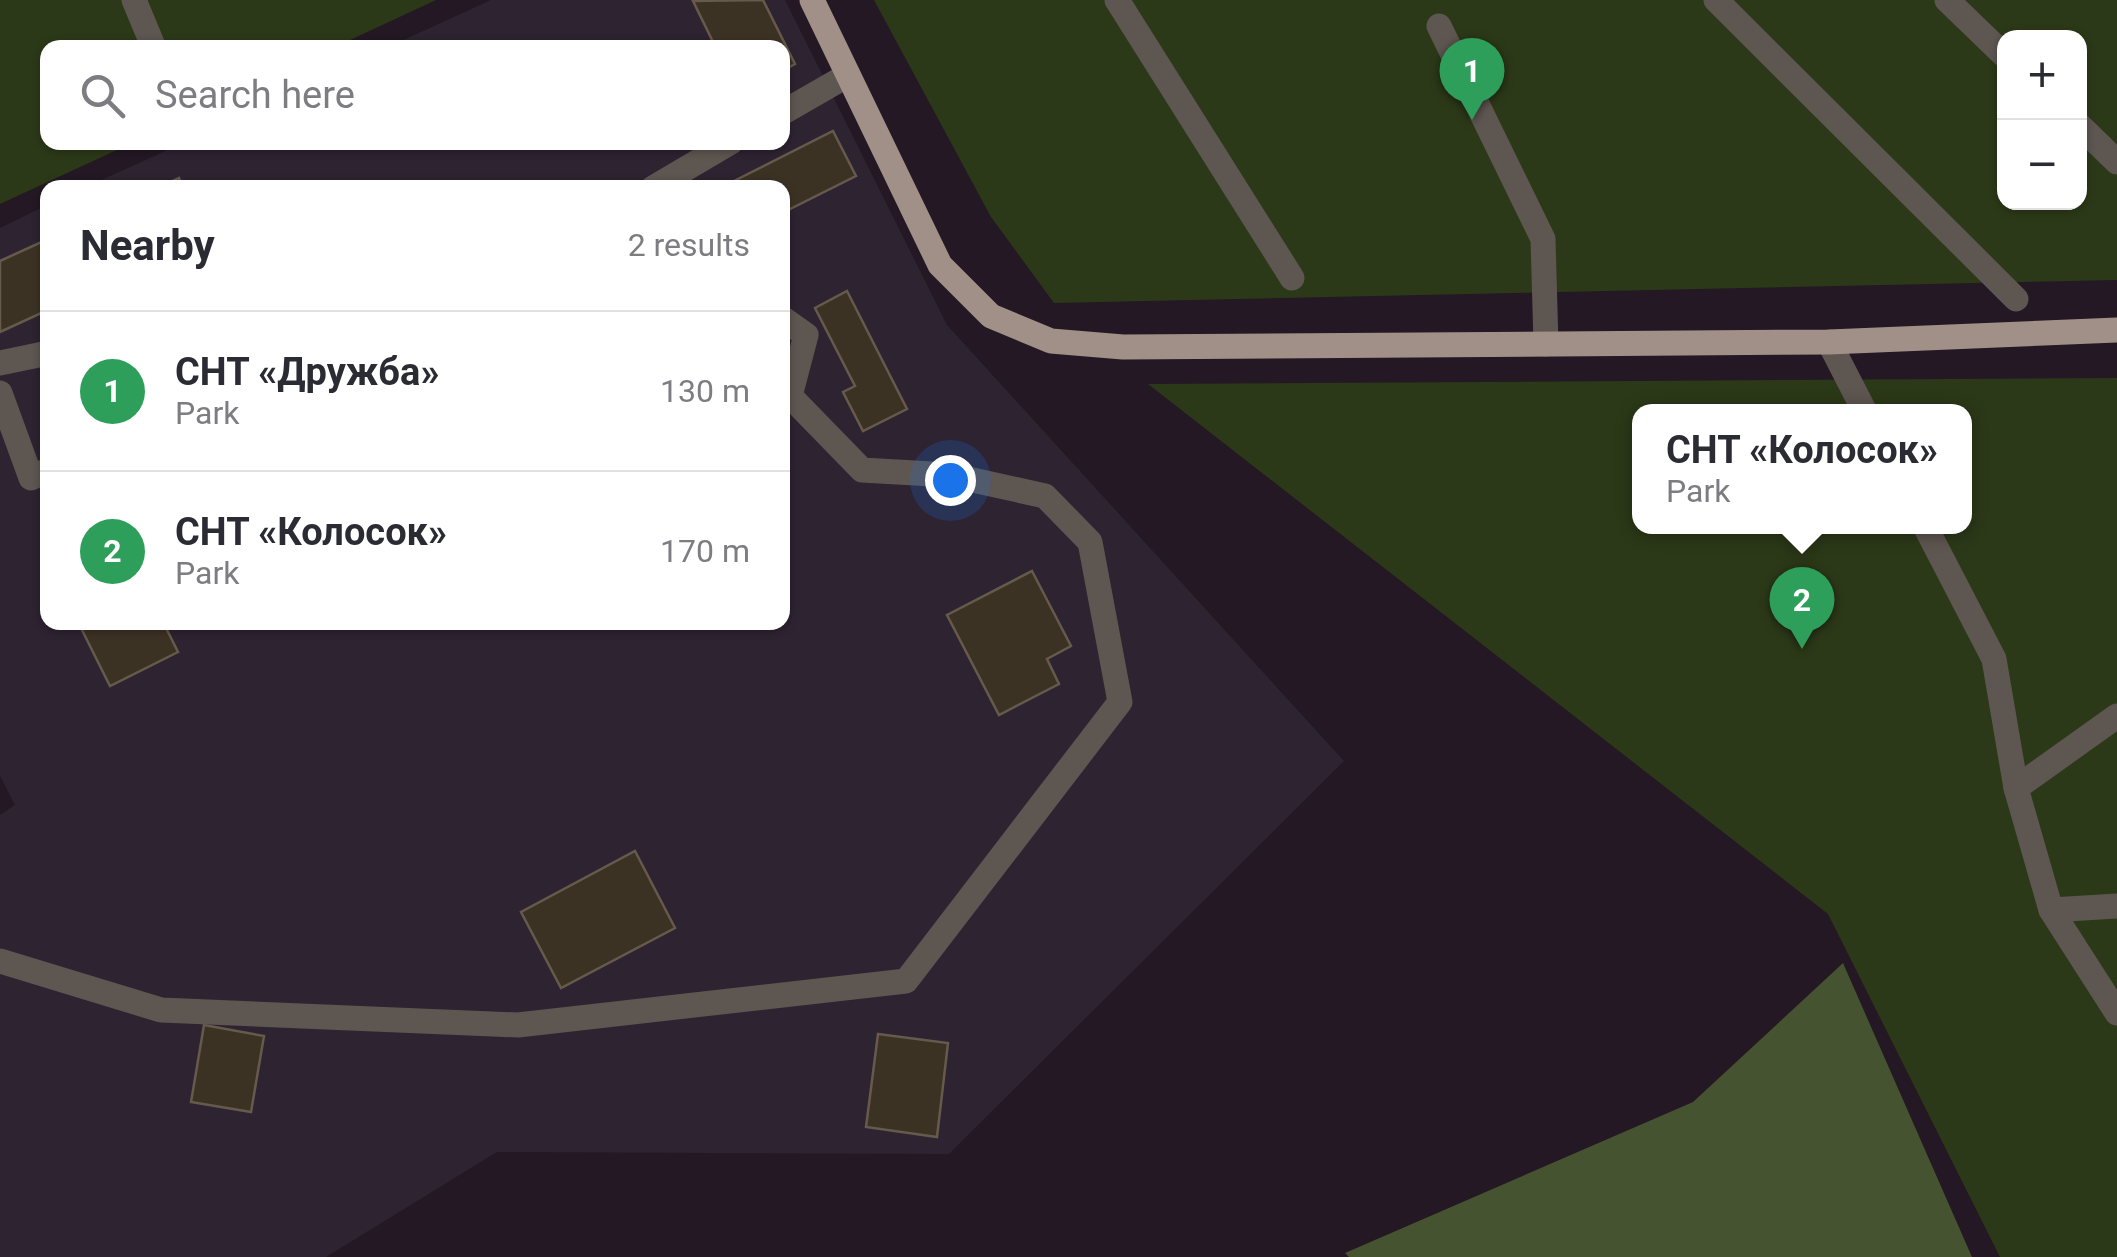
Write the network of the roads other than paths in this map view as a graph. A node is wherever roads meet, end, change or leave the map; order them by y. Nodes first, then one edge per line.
1 (134, 0) edge
2 (812, 0) edge
3 (1118, 0) edge
4 (1716, 0) edge
5 (1947, 0) edge
6 (1439, 26) dead end
7 (151, 40) edge
8 (1997, 48) edge
9 (848, 75) junction
10 (790, 108) edge
11 (2087, 133) edge
12 (717, 150) edge
13 (2117, 162) edge
14 (667, 180) edge
15 (1292, 278) dead end
16 (2016, 300) dead end
17 (790, 323) edge
18 (2117, 330) edge
19 (1829, 342) junction
20 (1546, 344) junction
21 (40, 355) edge
22 (0, 364) edge
23 (0, 393) edge
24 (790, 396) edge
25 (790, 396) edge
26 (1861, 404) edge
27 (40, 474) edge
28 (1929, 534) edge
29 (2117, 716) edge
30 (2016, 788) junction
31 (2117, 906) edge
32 (2051, 910) junction
33 (0, 961) edge
34 (2117, 1014) edge

1 - 7 lane
2 - 9 main road
3 - 15 lane
4 - 16 lane
5 - 8 lane
6 - 20 lane
9 - 10 lane
9 - 20 main road
11 - 13 lane
12 - 14 lane
17 - 25 lane
18 - 19 main road
19 - 20 main road
19 - 26 lane
21 - 22 lane
23 - 27 lane
24 - 33 lane
28 - 30 lane
29 - 30 lane
30 - 32 lane
31 - 32 lane
32 - 34 lane

